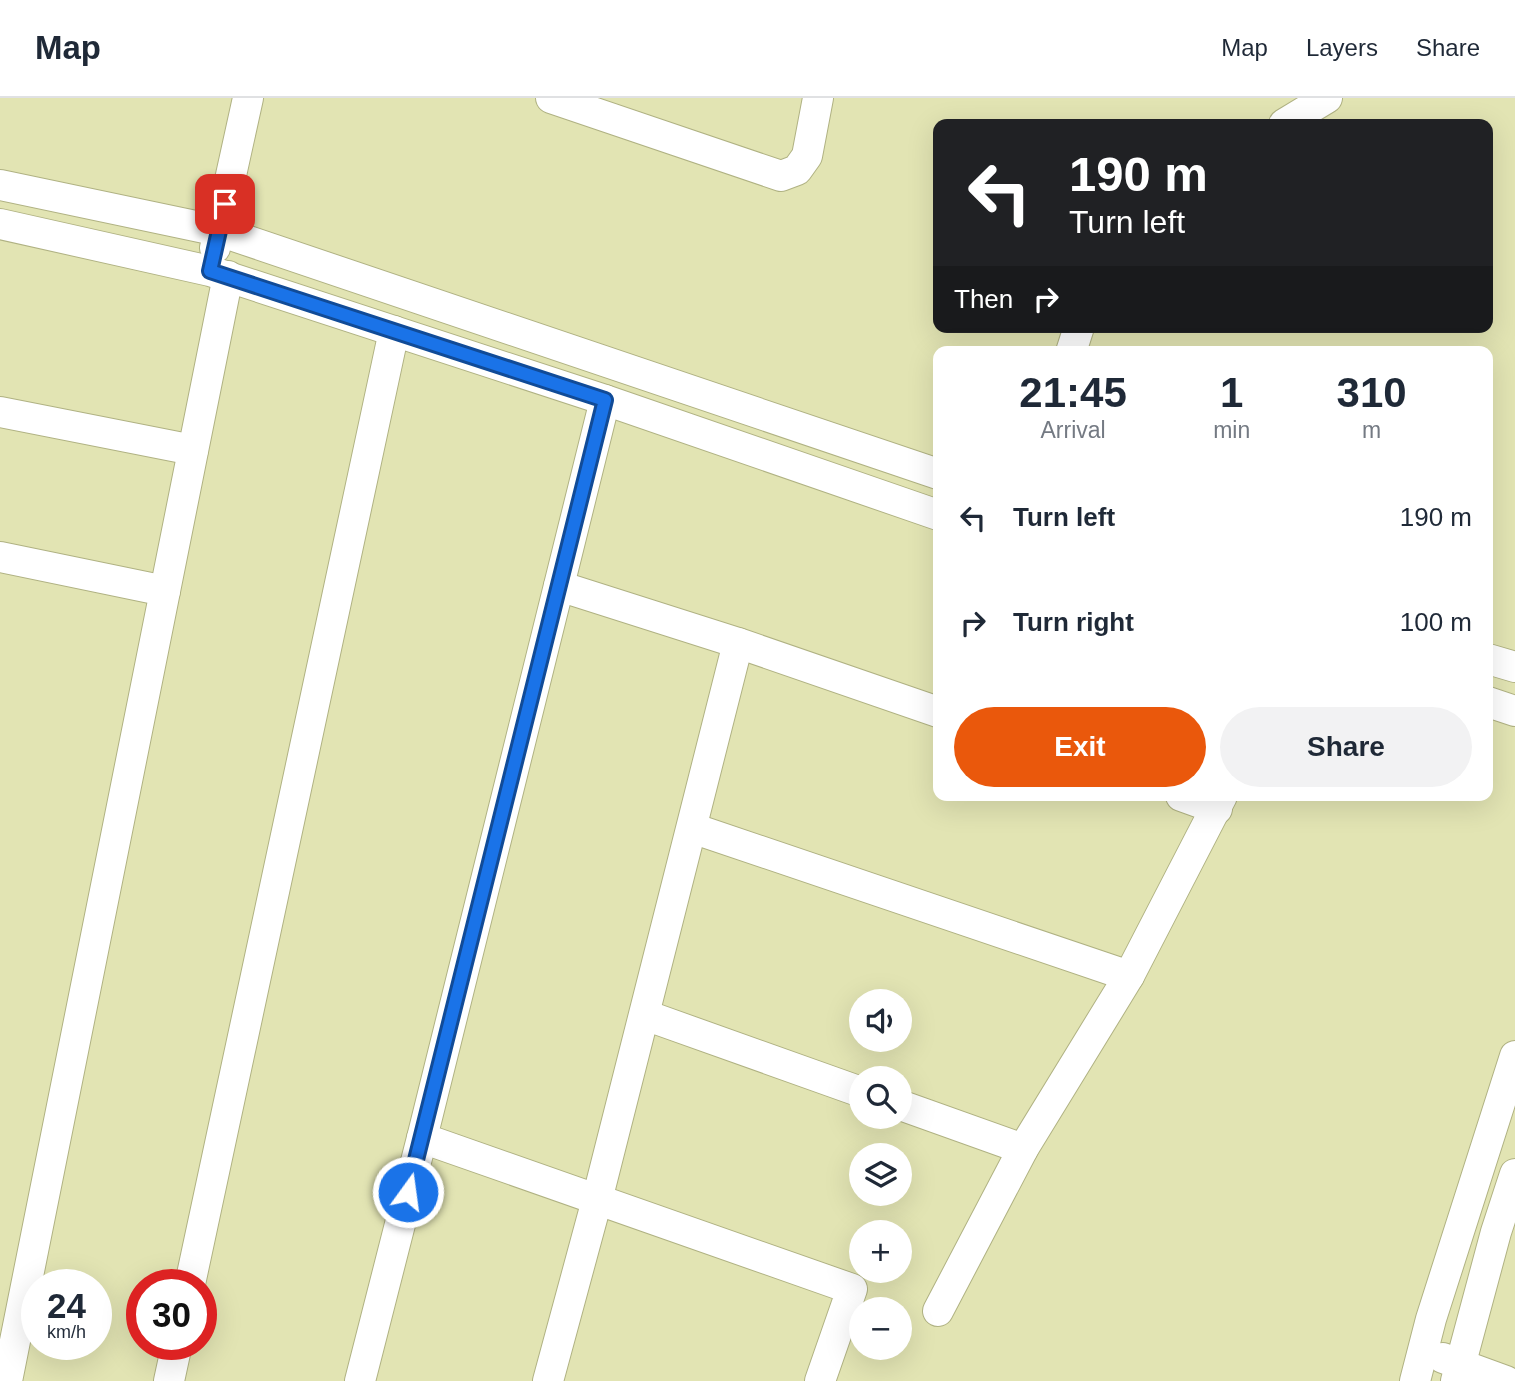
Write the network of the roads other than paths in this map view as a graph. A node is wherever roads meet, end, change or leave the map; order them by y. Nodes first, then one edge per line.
1 (248, 98) edge
2 (551, 98) edge
3 (818, 98) edge
4 (1327, 98) edge
5 (1292, 119) edge
6 (0, 186) edge
7 (0, 224) edge
8 (219, 231) junction
9 (219, 274) junction
10 (394, 331) junction
11 (605, 400) junction
12 (0, 412) edge
13 (193, 450) junction
14 (933, 472) edge
15 (933, 512) edge
16 (0, 557) edge
17 (559, 586) junction
18 (165, 591) junction
19 (738, 643) junction
20 (1493, 660) edge
21 (1515, 667) edge
22 (1493, 704) edge
23 (933, 710) edge
24 (1515, 712) edge
25 (1219, 802) edge
26 (692, 828) junction
27 (1129, 976) junction
28 (645, 1015) junction
29 (1515, 1056) edge
30 (849, 1088) edge
31 (912, 1109) edge
32 (422, 1138) junction
33 (1023, 1149) junction
34 (1515, 1174) edge
35 (597, 1200) junction
36 (193, 1269) edge
37 (938, 1311) dead end
38 (1423, 1351) junction
39 (174, 1360) edge
40 (1459, 1372) edge
41 (7, 1381) edge
42 (169, 1381) edge
43 (360, 1381) edge
44 (548, 1381) edge
45 (820, 1381) edge
46 (1415, 1381) edge
47 (1506, 1381) edge

1 - 8 street
2 - 3 street
4 - 5 street
6 - 8 street
7 - 9 street
8 - 9 street
8 - 14 street
9 - 10 street
9 - 13 street
10 - 11 street
10 - 36 street
11 - 15 street
11 - 17 street
12 - 13 street
13 - 18 street
16 - 18 street
17 - 19 street
17 - 32 street
18 - 41 street
19 - 23 street
19 - 26 street
20 - 21 street
22 - 24 street
25 - 27 street
26 - 27 street
26 - 28 street
27 - 33 street
28 - 30 street
28 - 35 street
29 - 38 street
31 - 33 street
32 - 35 street
32 - 43 street
33 - 37 street
34 - 40 street
35 - 44 street
35 - 45 street
38 - 40 street
38 - 46 street
39 - 42 street
40 - 47 street

